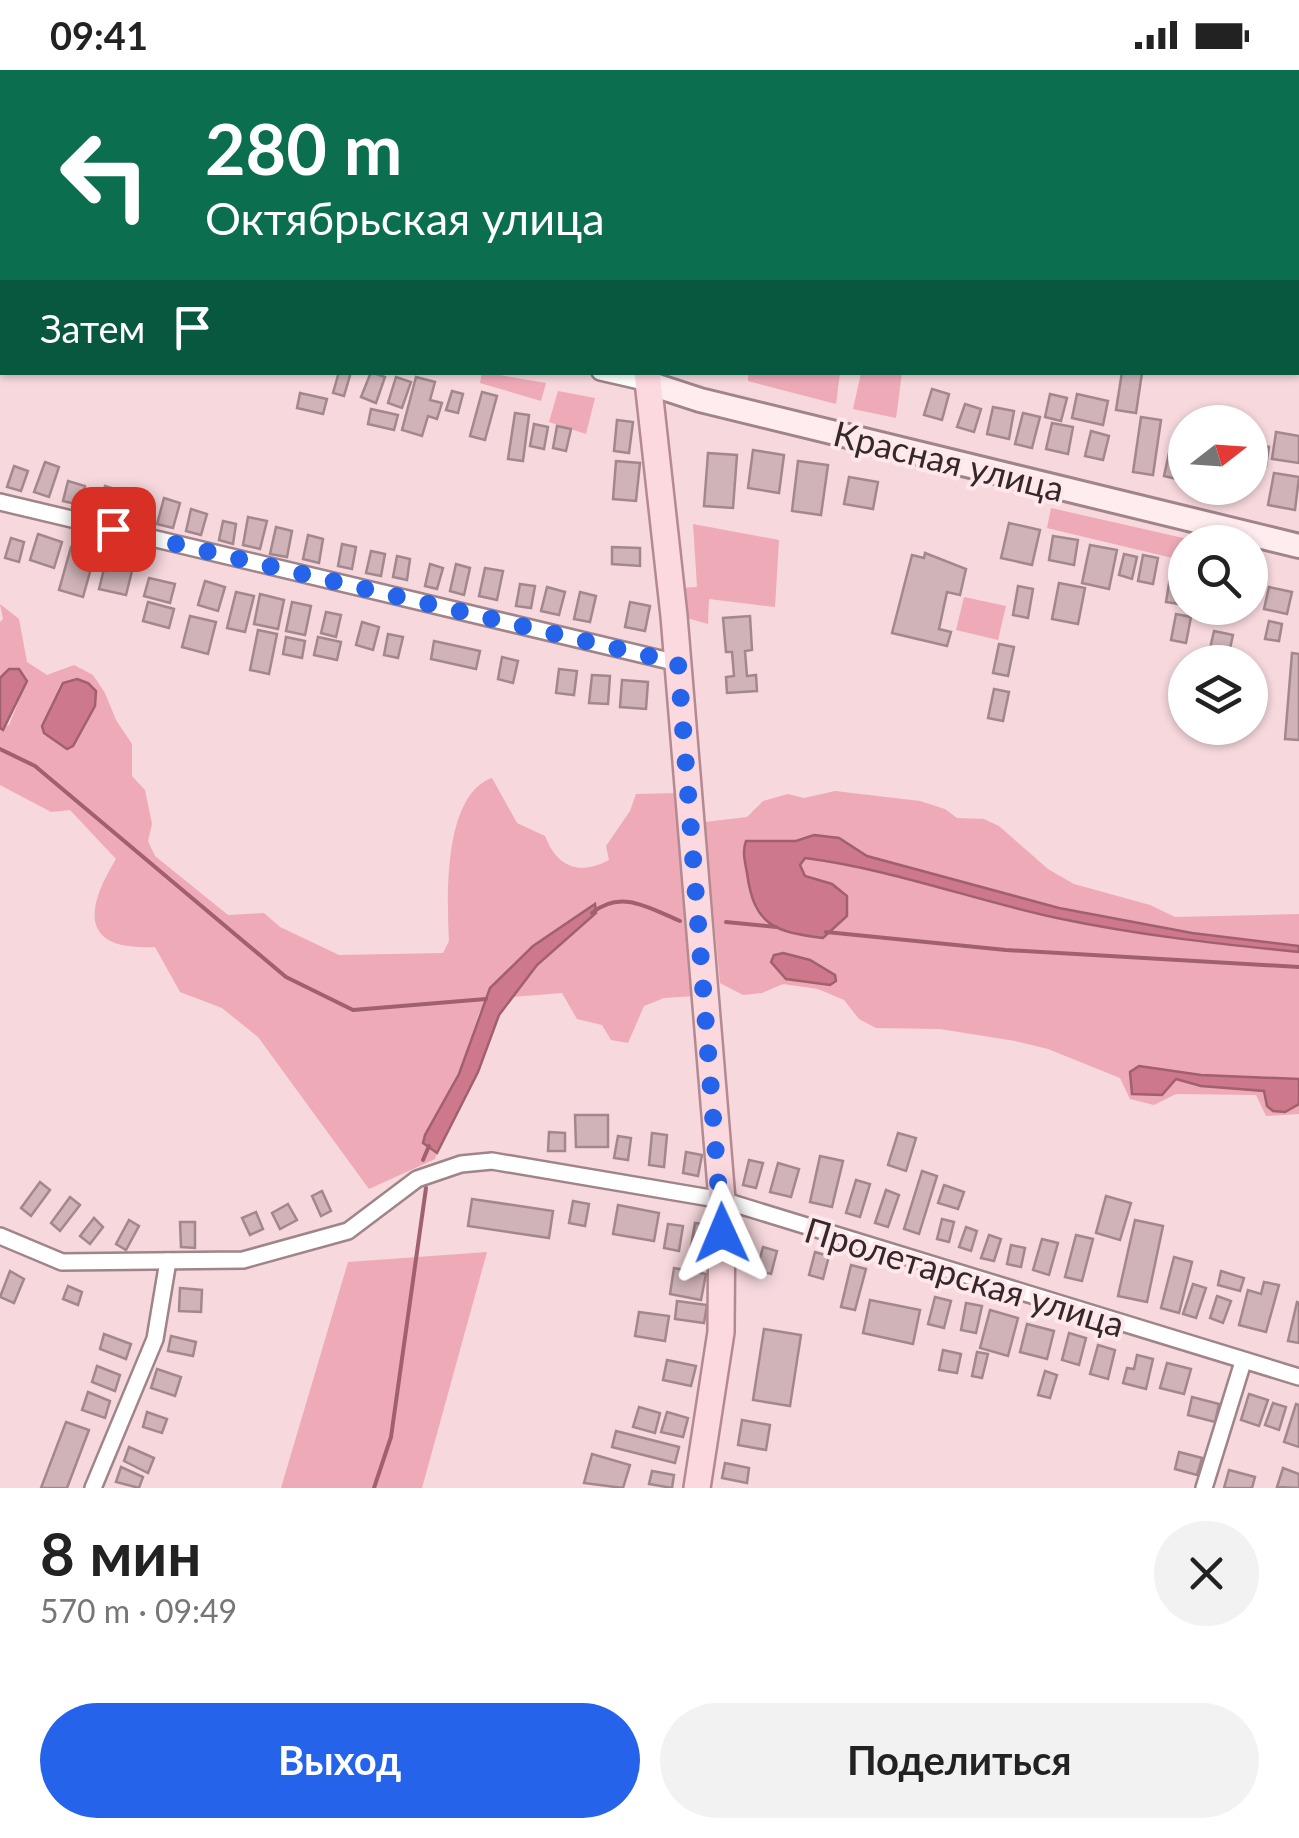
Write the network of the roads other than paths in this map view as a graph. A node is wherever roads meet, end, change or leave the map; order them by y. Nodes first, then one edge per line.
1 (648, 378) edge
2 (0, 502) edge
3 (1299, 546) edge
4 (678, 663) junction
5 (722, 1200) junction
6 (0, 1236) edge
7 (168, 1261) junction
8 (1243, 1362) junction
9 (1299, 1377) edge
10 (93, 1488) edge
11 (697, 1488) edge
12 (1204, 1488) edge

1 - 3 street, Красная улица
1 - 4 main road
2 - 4 street
4 - 5 main road
5 - 7 street, Пролетарская улица
5 - 8 street, Пролетарская улица
5 - 11 main road
6 - 7 street, Пролетарская улица
7 - 10 street
8 - 9 street, Пролетарская улица
8 - 12 street

